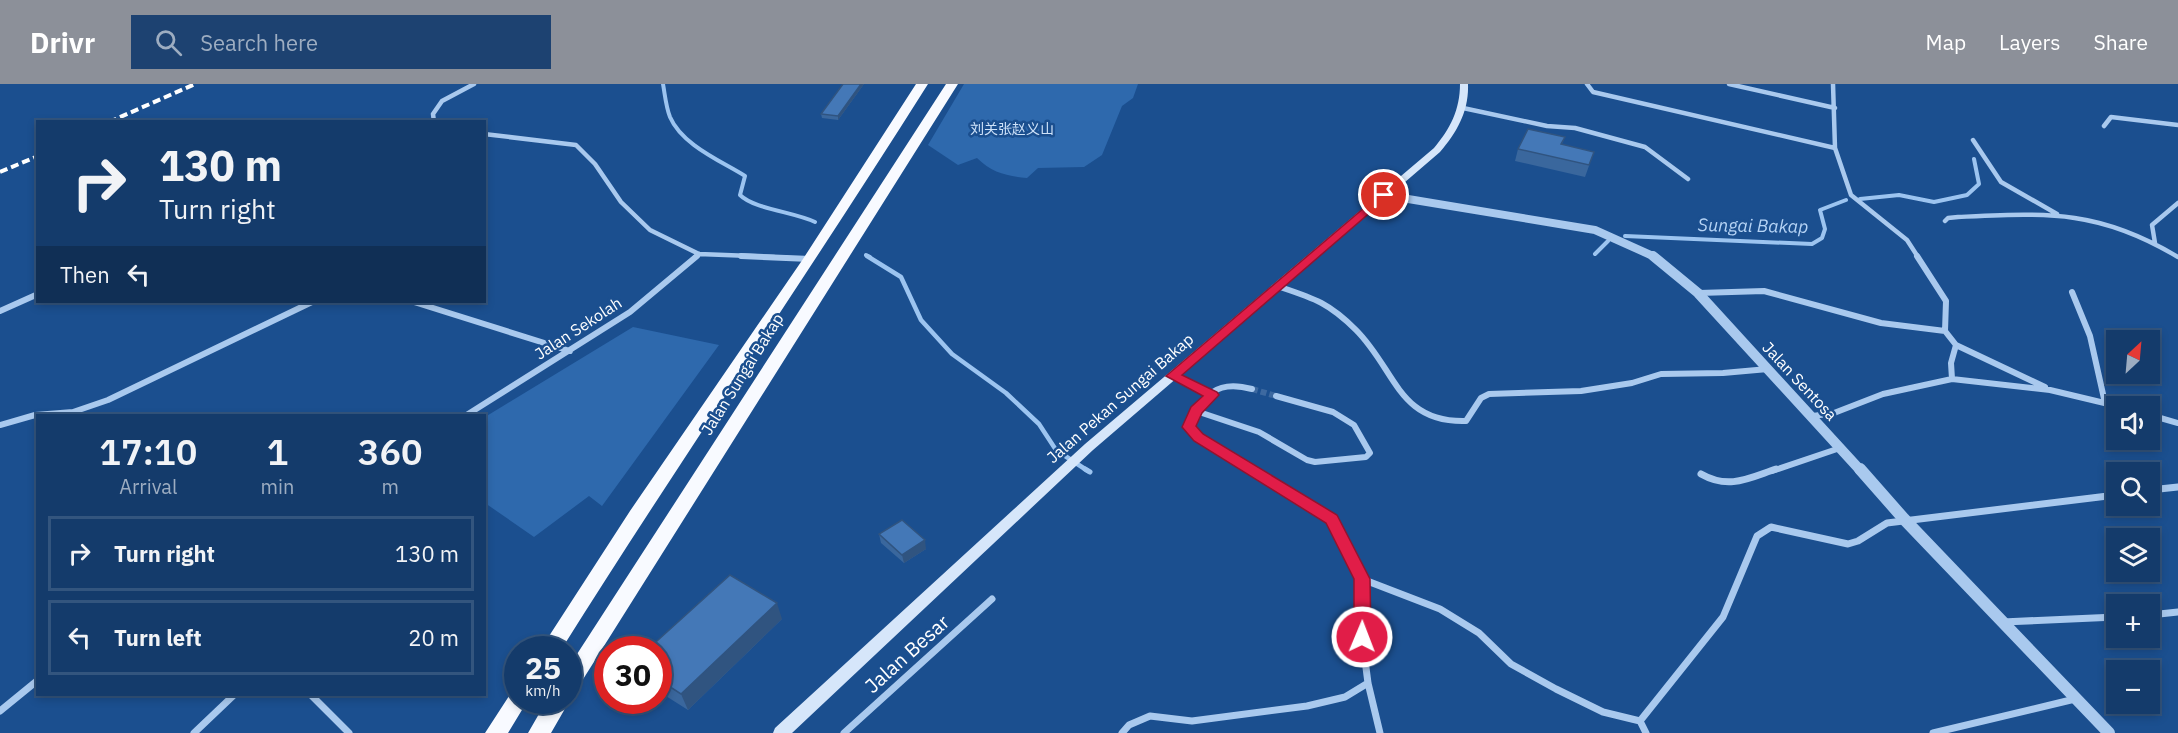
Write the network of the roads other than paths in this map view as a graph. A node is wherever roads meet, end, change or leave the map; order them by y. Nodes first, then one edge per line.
1 (474, 84) edge
2 (922, 84) edge
3 (952, 84) edge
4 (1464, 84) edge
5 (1587, 84) edge
6 (1729, 84) edge
7 (1833, 84) edge
8 (1463, 108) junction
9 (1835, 108) junction
10 (434, 120) edge
11 (2178, 125) edge
12 (2104, 126) dead end
13 (486, 134) edge
14 (1973, 140) dead end
15 (1835, 148) junction
16 (1688, 179) dead end
17 (1384, 195) junction
18 (2178, 203) edge
19 (2061, 215) junction
20 (1945, 221) dead end
21 (2155, 243) junction
22 (699, 254) junction
23 (2178, 257) edge
24 (810, 259) junction
25 (1277, 286) junction
26 (2073, 292) dead end
27 (1698, 293) junction
28 (36, 295) edge
29 (310, 303) edge
30 (418, 303) edge
31 (0, 311) edge
32 (1945, 331) junction
33 (1956, 345) junction
34 (570, 351) junction
35 (1768, 369) junction
36 (1173, 376) junction
37 (1952, 379) junction
38 (1252, 389) tunnel mouth
39 (2050, 390) junction
40 (1212, 395) junction
41 (1276, 396) tunnel mouth
42 (2105, 403) joint
43 (1196, 411) junction
44 (48, 414) edge
45 (468, 414) edge
46 (36, 415) edge
47 (1813, 416) junction
48 (2160, 418) edge
49 (2178, 423) edge
50 (1, 424) edge
51 (1840, 448) junction
52 (1701, 474) dead end
53 (2178, 487) edge
54 (2160, 489) edge
55 (2106, 496) edge
56 (1904, 519) junction
57 (1362, 579) junction
58 (992, 599) dead end
59 (2178, 612) edge
60 (2160, 614) edge
61 (2106, 617) edge
62 (2000, 622) junction
63 (559, 636) edge
64 (582, 664) edge
65 (36, 682) edge
66 (1368, 683) junction
67 (233, 696) edge
68 (312, 696) edge
69 (2075, 699) junction
70 (0, 711) edge
71 (508, 714) edge
72 (551, 714) edge
73 (1640, 721) junction
74 (194, 733) edge
75 (349, 733) edge
76 (496, 733) edge
77 (539, 733) edge
78 (781, 733) edge
79 (844, 733) edge
80 (1122, 733) edge
81 (1380, 733) edge
82 (1646, 733) edge
83 (1933, 733) edge
84 (2109, 733) edge

1 - 10 street
2 - 24 highway, Jalan Sungai Bakap
3 - 64 highway, Jalan Sungai Bakap
4 - 8 main road, Jalan Pekan Sungai Bakap
5 - 15 street
6 - 9 street
7 - 9 street
8 - 16 street
8 - 17 main road, Jalan Pekan Sungai Bakap
9 - 15 street
11 - 12 street
13 - 22 street
14 - 19 street
15 - 32 street
17 - 25 main road, Jalan Pekan Sungai Bakap
17 - 27 street, Jalan Sentosa
18 - 21 street
19 - 20 street
19 - 21 street
21 - 23 street
22 - 24 street
22 - 34 street, Jalan Sekolah
24 - 63 highway, Jalan Sungai Bakap
25 - 35 street
25 - 36 main road, Jalan Pekan Sungai Bakap
26 - 42 street
27 - 32 street
27 - 35 street, Jalan Sentosa
28 - 31 street
29 - 44 street
30 - 34 street
32 - 33 street
33 - 37 street
33 - 39 street
34 - 45 street, Jalan Sekolah
35 - 47 street, Jalan Sentosa
36 - 40 street
36 - 78 main road, Jalan Pekan Sungai Bakap
37 - 39 street
37 - 47 street
38 - 40 street
39 - 42 street
40 - 43 street
41 - 43 street
43 - 57 street
46 - 50 street
47 - 51 street, Jalan Sentosa
48 - 49 street
51 - 52 street
51 - 56 street, Jalan Sentosa
53 - 54 street
55 - 56 street
56 - 62 street, Jalan Sentosa
56 - 73 street
57 - 66 street
57 - 73 street
58 - 79 street, Jalan Besar
59 - 60 street
61 - 62 street
62 - 69 street, Jalan Sentosa
65 - 70 street
66 - 80 street
66 - 81 street
67 - 74 street
68 - 75 street
69 - 83 street
69 - 84 street, Jalan Sentosa
71 - 76 highway
72 - 77 highway
73 - 82 street

